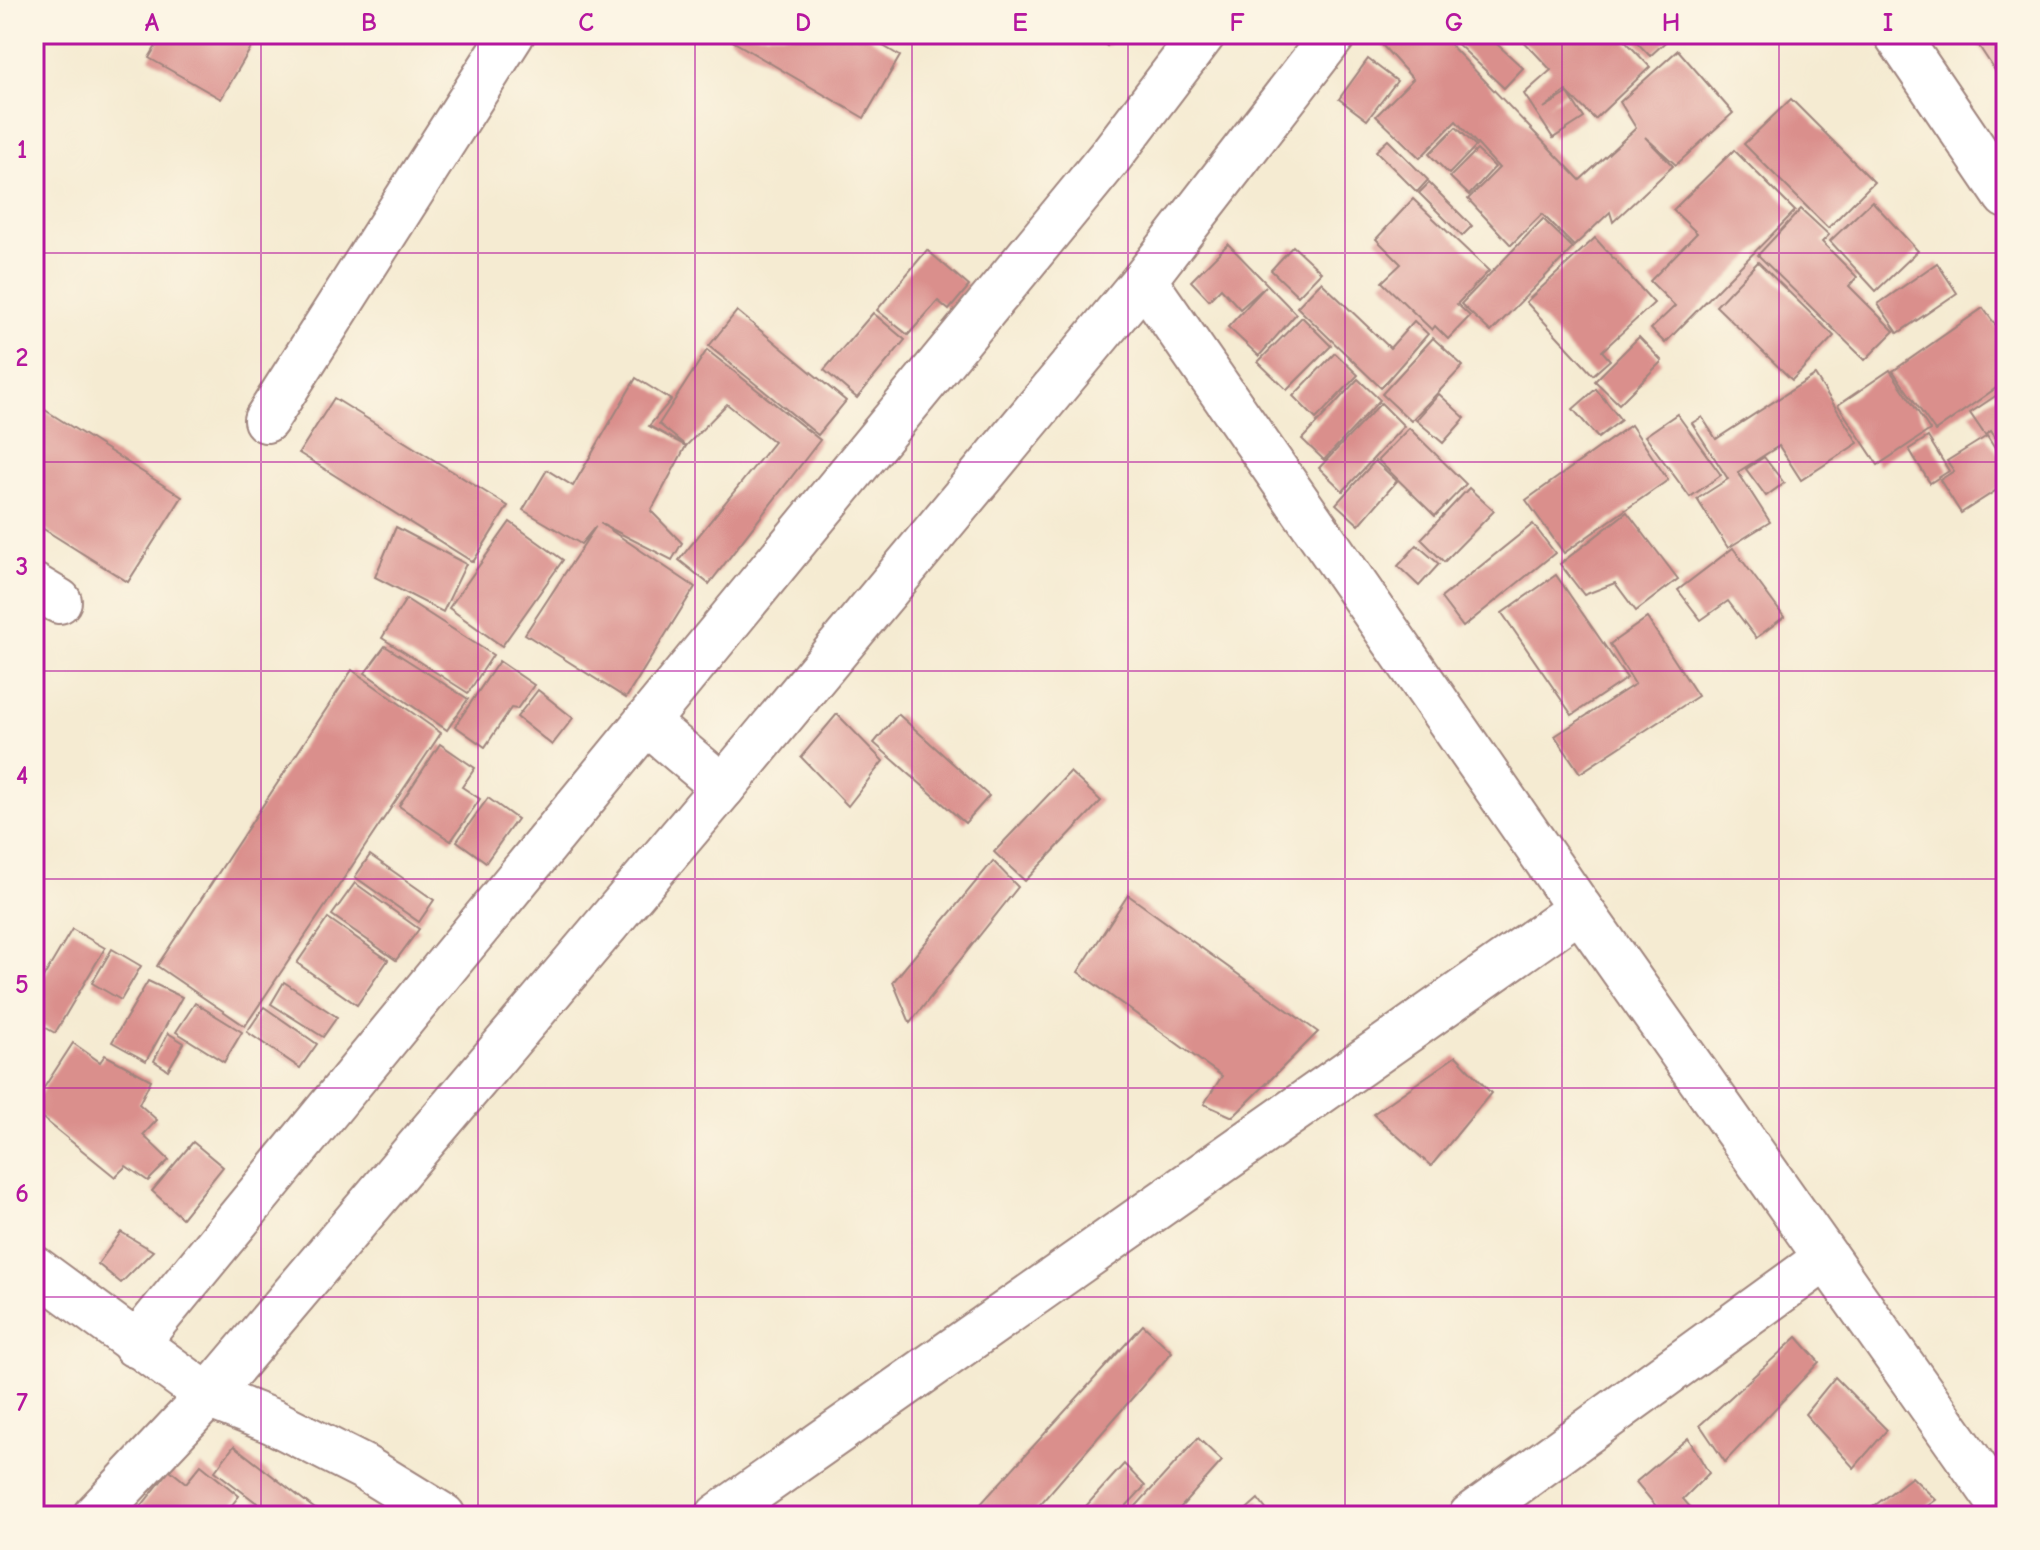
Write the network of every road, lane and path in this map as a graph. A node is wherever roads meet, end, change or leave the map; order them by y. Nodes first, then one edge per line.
1 (512, 34) edge
2 (1203, 34) edge
3 (1334, 34) edge
4 (1896, 34) edge
5 (2006, 196) edge
6 (1144, 280) junction
7 (266, 420) dead end
8 (646, 722) junction
9 (723, 787) junction
10 (1580, 909) junction
11 (1826, 1258) junction
12 (34, 1268) edge
13 (135, 1345) junction
14 (208, 1396) junction
15 (2006, 1512) edge
16 (95, 1516) edge
17 (443, 1516) edge
18 (718, 1516) edge
19 (1471, 1516) edge

1 - 7 street
2 - 8 street
3 - 6 street
4 - 5 street
6 - 9 street
6 - 10 street
8 - 9 street
8 - 13 street
9 - 14 street
10 - 11 street
10 - 18 street
11 - 15 street
11 - 19 street
12 - 13 street
13 - 14 street
14 - 16 street
14 - 17 street

